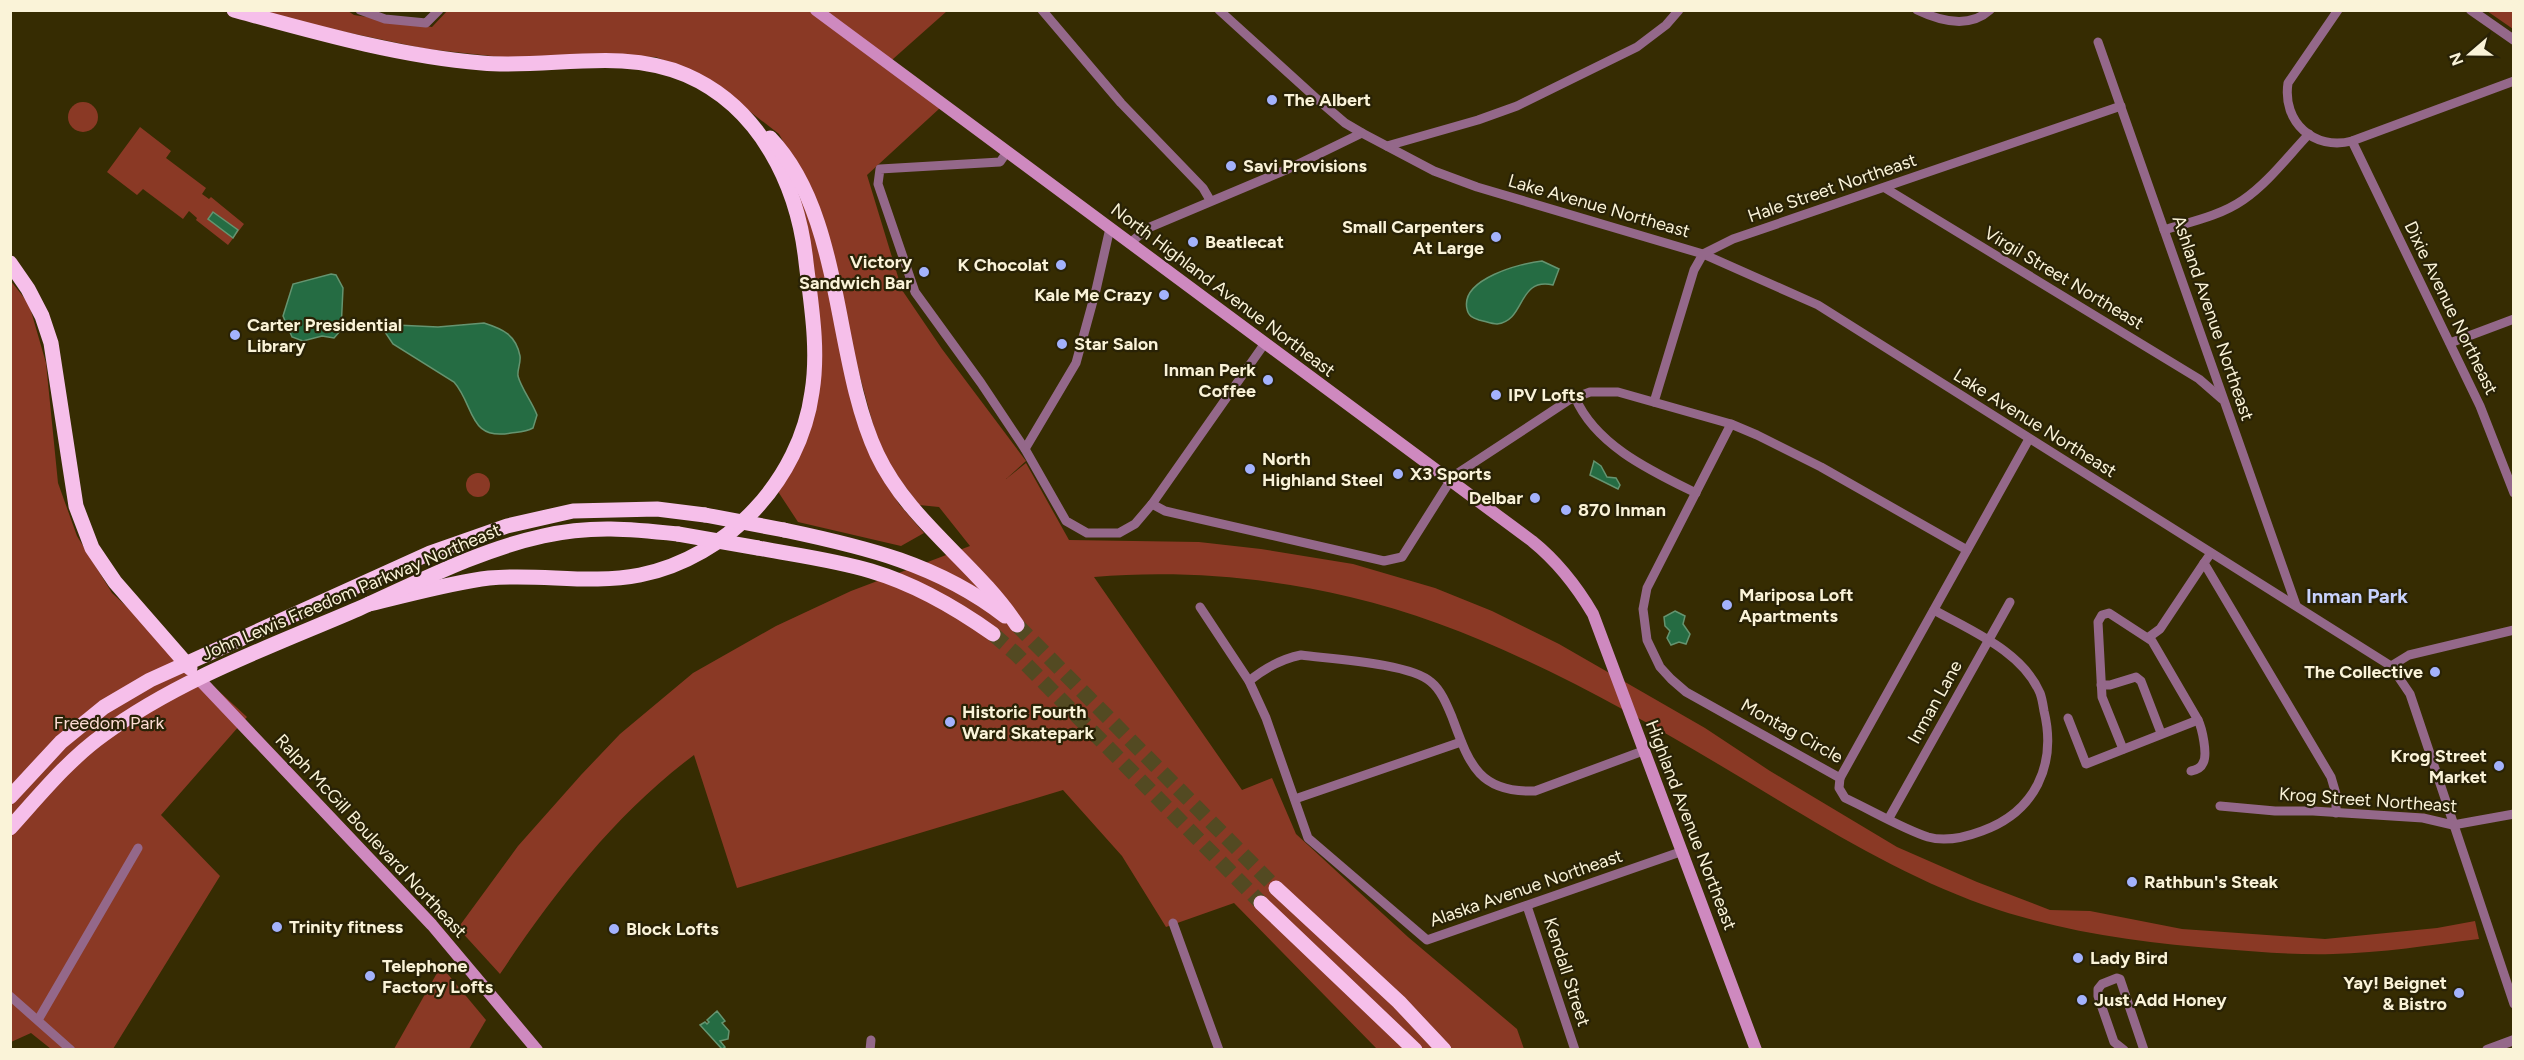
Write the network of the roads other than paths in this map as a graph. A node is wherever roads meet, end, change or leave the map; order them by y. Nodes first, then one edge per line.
1 (234, 10) edge
2 (360, 10) edge
3 (439, 10) edge
4 (816, 10) edge
5 (1042, 10) edge
6 (1219, 10) edge
7 (1917, 10) edge
8 (1990, 10) edge
9 (2338, 10) edge
10 (2471, 10) edge
11 (1679, 11) edge
12 (2514, 40) edge
13 (2098, 42) dead end
14 (2514, 81) edge
15 (2121, 106) junction
16 (743, 114) junction
17 (1362, 133) junction
18 (2309, 134) junction
19 (2352, 141) junction
20 (1387, 146) junction
21 (1007, 152) junction
22 (1885, 188) junction
23 (1210, 200) junction
24 (1110, 228) junction
25 (2164, 230) junction
26 (1130, 243) junction
27 (1703, 254) junction
28 (10, 263) edge
29 (2514, 319) edge
30 (1265, 343) junction
31 (2450, 343) junction
32 (1575, 397) junction
33 (2224, 401) junction
34 (1654, 402) junction
35 (1731, 424) junction
36 (2029, 439) junction
37 (1025, 448) junction
38 (1450, 481) junction
39 (1696, 493) junction
40 (2514, 493) edge
41 (1152, 504) junction
42 (1967, 550) junction
43 (2211, 553) junction
44 (2204, 563) junction
45 (2010, 602) dead end
46 (369, 604) junction
47 (2296, 605) junction
48 (1200, 607) dead end
49 (1934, 610) junction
50 (1593, 614) joint
51 (2514, 630) edge
52 (993, 633) tunnel mouth
53 (2149, 637) junction
54 (1988, 641) junction
55 (186, 662) junction
56 (2391, 666) junction
57 (198, 678) junction
58 (1249, 681) junction
59 (2101, 685) junction
60 (2068, 718) dead end
61 (2198, 720) junction
62 (2161, 734) junction
63 (1461, 742) junction
64 (2123, 749) junction
65 (1643, 751) junction
66 (2191, 771) dead end
67 (1840, 778) junction
68 (10, 797) edge
69 (1295, 799) junction
70 (2220, 806) dead end
71 (2336, 813) junction
72 (2514, 814) edge
73 (1888, 818) junction
74 (2453, 825) junction
75 (10, 828) edge
76 (138, 848) dead end
77 (1683, 851) junction
78 (1276, 888) tunnel mouth
79 (1261, 903) tunnel mouth
80 (1527, 906) junction
81 (1173, 923) dead end
82 (10, 996) edge
83 (2514, 1004) edge
84 (38, 1020) junction
85 (2514, 1040) edge
86 (72, 1050) edge
87 (537, 1050) edge
88 (1219, 1050) edge
89 (1415, 1050) edge
90 (1444, 1050) edge
91 (1575, 1050) edge
92 (1756, 1050) edge
93 (2124, 1050) edge
94 (2144, 1050) edge
95 (2487, 1050) edge

1 - 16 highway
2 - 3 street
4 - 21 main road, North Highland Avenue Northeast
5 - 23 street
6 - 17 street, Lake Avenue Northeast
7 - 8 street
9 - 18 street
10 - 12 street
11 - 20 street
13 - 15 street, Ashland Avenue Northeast
14 - 19 street
15 - 22 street, Hale Street Northeast
15 - 25 street, Ashland Avenue Northeast
16 - 46 highway
16 - 55 highway, John Lewis Freedom Parkway Northeast, bridge
17 - 20 street, Lake Avenue Northeast
17 - 23 street
18 - 19 street
18 - 25 street
19 - 31 street, Dixie Avenue Northeast
20 - 27 street, Lake Avenue Northeast
21 - 24 main road, North Highland Avenue Northeast
21 - 37 street
22 - 27 street, Hale Street Northeast
22 - 33 street, Virgil Street Northeast
23 - 26 street
24 - 26 main road, North Highland Avenue Northeast
24 - 37 street
25 - 33 street, Ashland Avenue Northeast
26 - 30 main road, North Highland Avenue Northeast
27 - 34 street
27 - 36 street, Lake Avenue Northeast
28 - 55 highway, John Lewis Freedom Parkway Northeast
29 - 31 street
30 - 38 main road, North Highland Avenue Northeast
30 - 41 street
31 - 40 street, Dixie Avenue Northeast
32 - 34 street
32 - 38 street
32 - 39 street
33 - 47 street, Ashland Avenue Northeast
34 - 35 street
35 - 39 street, Montag Circle
35 - 42 street
36 - 42 street, Montag Circle
36 - 43 street, Lake Avenue Northeast
37 - 41 street
38 - 41 street
38 - 50 main road, North Highland Avenue Northeast
39 - 67 street, Montag Circle
42 - 49 street, Montag Circle
43 - 44 street
43 - 47 street, Lake Avenue Northeast
44 - 53 street
44 - 71 street
45 - 54 street, Inman Lane
46 - 52 highway, John Lewis Freedom Parkway Northeast, bridge
46 - 57 highway, John Lewis Freedom Parkway Northeast
47 - 56 street, Lake Avenue Northeast
48 - 58 street
49 - 54 street
49 - 67 street, Montag Circle
50 - 65 main road, Highland Avenue Northeast
51 - 56 street
53 - 59 street
53 - 61 street
54 - 73 street, Inman Lane
54 - 73 street
55 - 57 highway
55 - 68 highway, John Lewis Freedom Parkway Northeast
56 - 74 street, Lake Avenue Northeast
57 - 75 highway, John Lewis Freedom Parkway Northeast
57 - 87 main road, Ralph McGill Boulevard Northeast
58 - 63 street
58 - 69 street
59 - 62 street
59 - 64 street
60 - 64 street
61 - 62 street
61 - 66 street
62 - 64 street
63 - 65 street
63 - 69 street
65 - 77 main road, Highland Avenue Northeast
67 - 73 street
69 - 80 street, Alaska Avenue Northeast
70 - 71 street, Krog Street Northeast
71 - 74 street, Krog Street Northeast
72 - 74 street, Krog Street Northeast
74 - 83 street, Lake Avenue Northeast
76 - 84 street
77 - 80 street, Alaska Avenue Northeast
77 - 92 main road, Highland Avenue Northeast
78 - 90 highway
79 - 89 highway
80 - 91 street, Kendall Street
81 - 88 street
82 - 84 street
84 - 86 street
85 - 95 street
93 - 94 street

